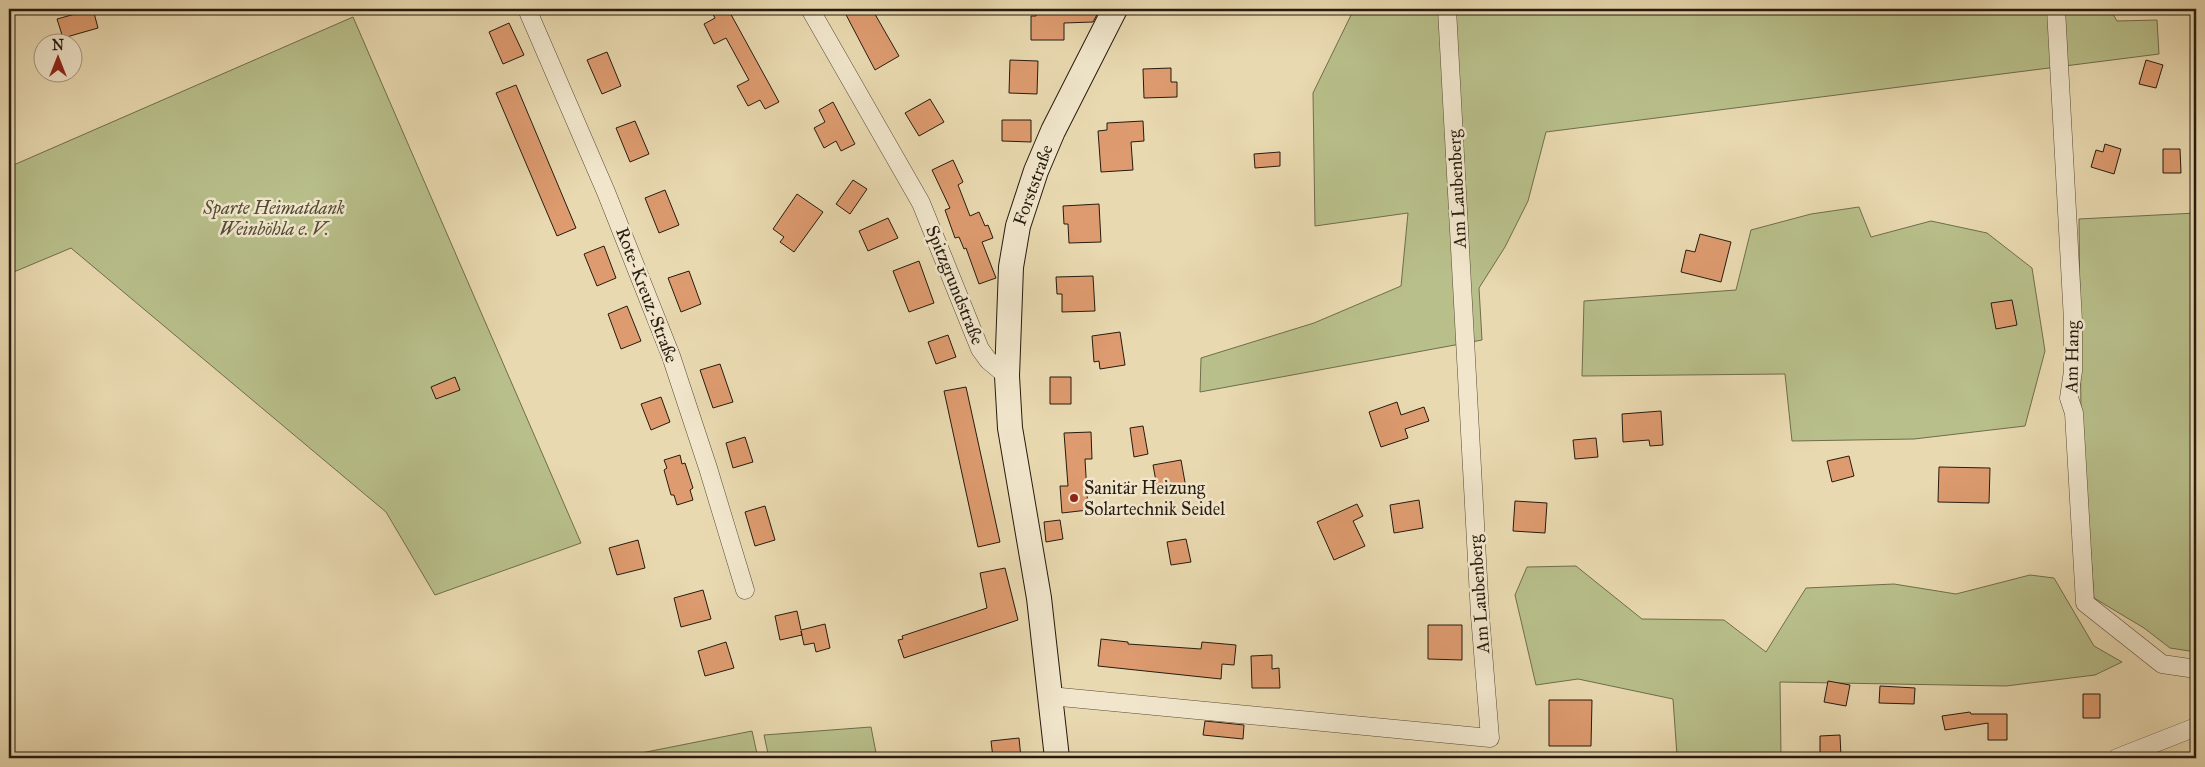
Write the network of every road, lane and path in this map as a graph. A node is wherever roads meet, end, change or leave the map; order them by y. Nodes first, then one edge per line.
1 (527, 9) edge
2 (810, 9) edge
3 (1115, 9) edge
4 (1447, 9) edge
5 (2056, 9) edge
6 (1007, 376) junction
7 (745, 590) dead end
8 (2196, 669) edge
9 (1050, 696) junction
10 (2196, 727) edge
11 (1057, 758) edge
12 (2117, 758) edge

1 - 7 street, Rote-Kreuz-Straße
2 - 6 street, Spitzgrundstraße
3 - 6 street, Forststraße
4 - 9 street, Am Laubenberg
5 - 8 street, Am Hang
6 - 9 street
9 - 11 street
10 - 12 street

